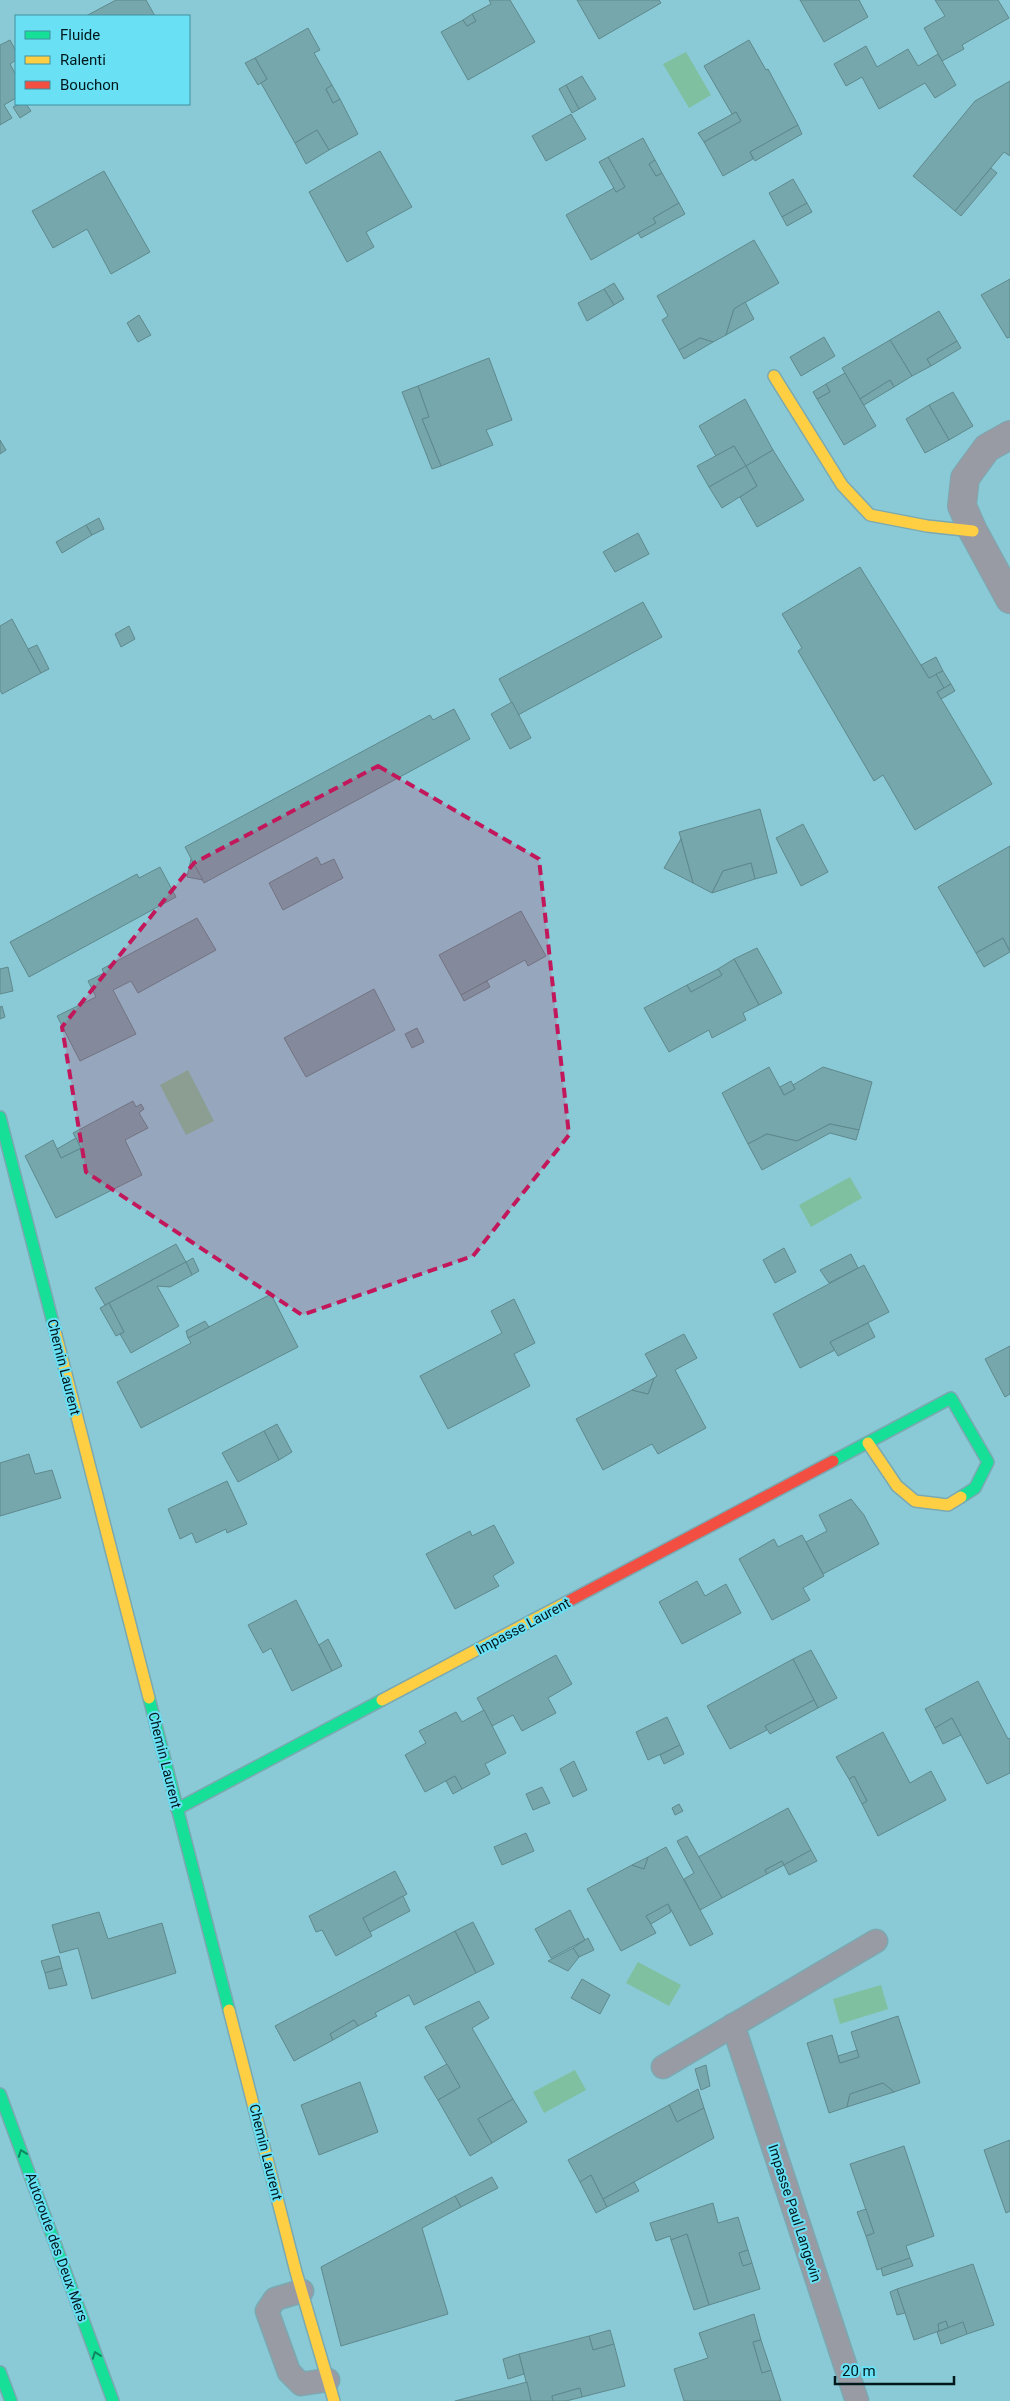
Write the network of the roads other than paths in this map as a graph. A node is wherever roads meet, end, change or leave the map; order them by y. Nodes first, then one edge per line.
1 (774, 376) dead end
2 (1010, 435) edge
3 (973, 531) junction
4 (1010, 598) edge
5 (0, 1117) edge
6 (868, 1442) junction
7 (177, 1809) junction
8 (876, 1941) dead end
9 (733, 2025) junction
10 (663, 2067) dead end
11 (0, 2094) edge
12 (302, 2292) junction
13 (0, 2372) edge
14 (330, 2391) edge
15 (11, 2401) edge
16 (113, 2401) edge
17 (857, 2401) edge

1 - 3 main road
2 - 3 street
3 - 4 street
5 - 7 main road, Chemin Laurent
6 - 6 main road, Impasse Laurent
6 - 7 main road, Impasse Laurent
7 - 12 main road, Chemin Laurent
8 - 9 lane
9 - 10 lane
9 - 17 lane, Impasse Paul Langevin
16 -> 11 main road, Autoroute des Deux Mers
12 - 14 main road, Chemin Laurent
12 - 14 lane
13 - 15 main road

